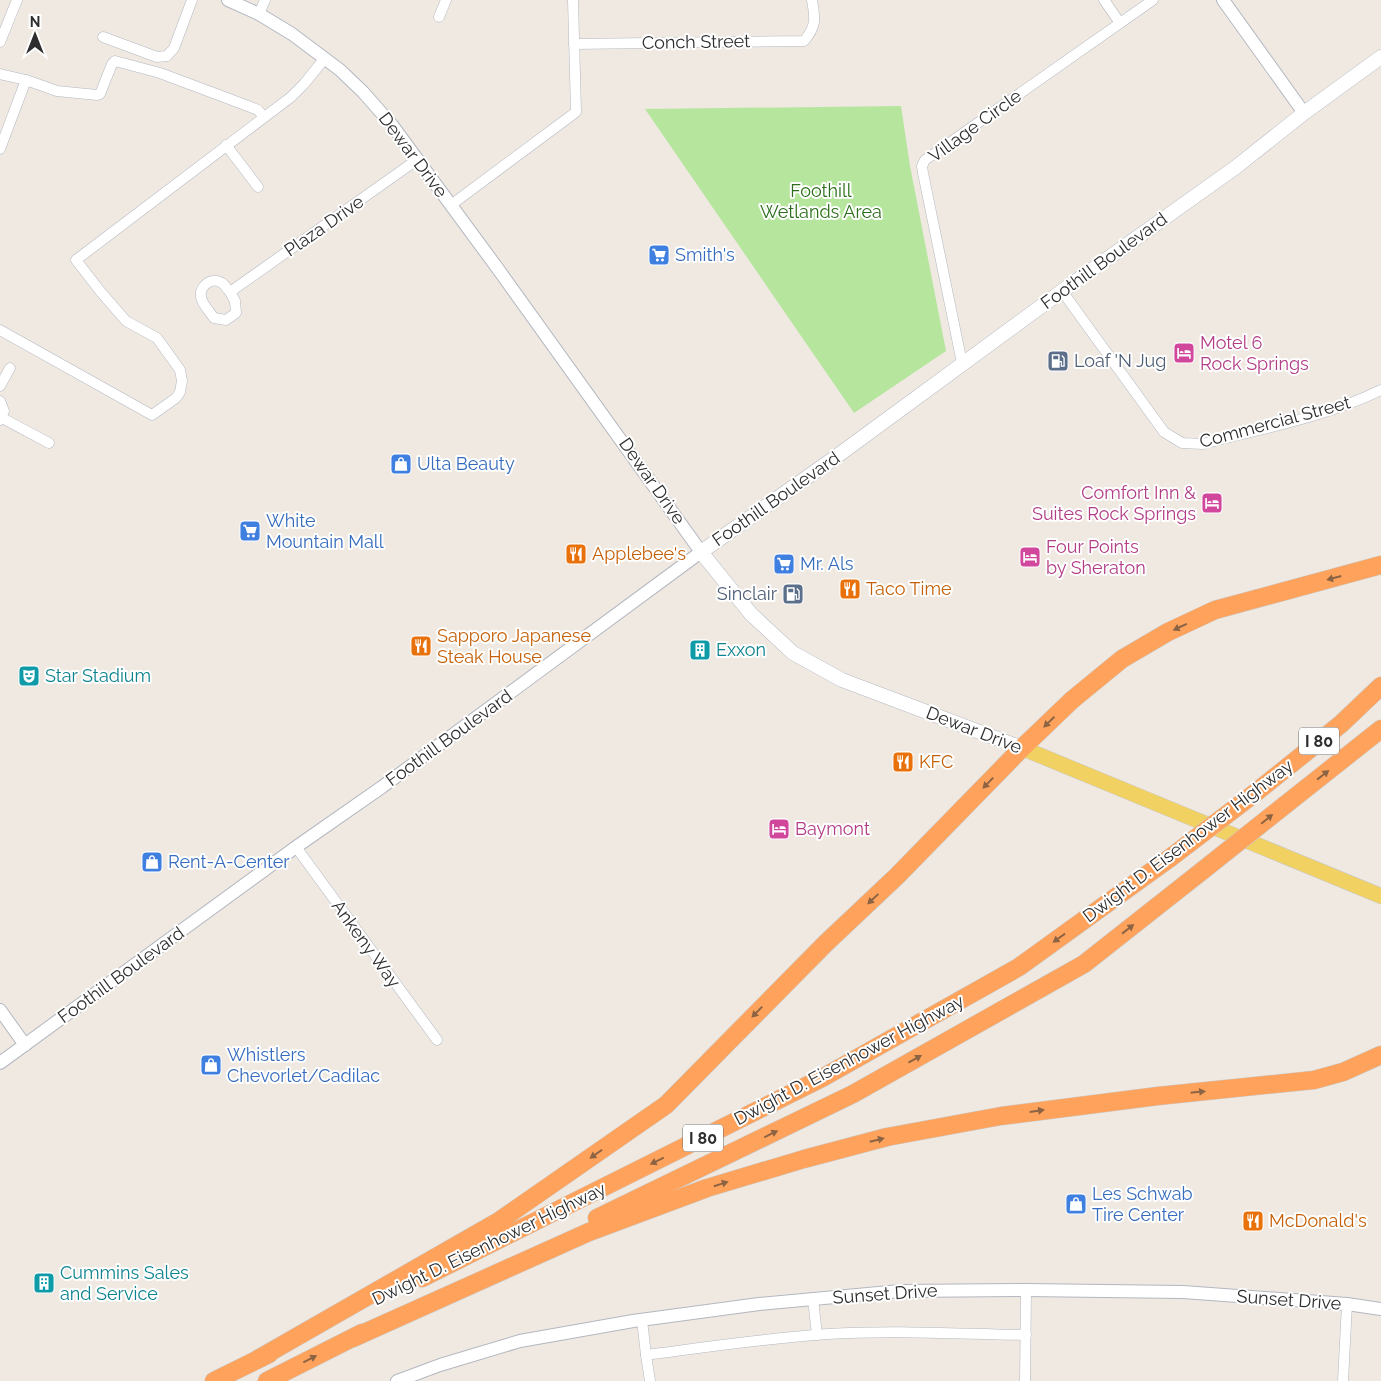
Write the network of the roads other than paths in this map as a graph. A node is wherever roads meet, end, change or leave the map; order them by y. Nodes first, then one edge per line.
1 (17, 0) edge
2 (192, 0) edge
3 (228, 0) edge
4 (266, 0) edge
5 (446, 0) edge
6 (573, 0) edge
7 (812, 0) edge
8 (1104, 0) edge
9 (1153, 0) edge
10 (1223, 0) edge
11 (258, 14) junction
12 (439, 17) dead end
13 (1120, 23) junction
14 (103, 37) dead end
15 (0, 42) edge
16 (574, 44) junction
17 (1381, 57) edge
18 (325, 58) junction
19 (0, 74) edge
20 (26, 80) junction
21 (1304, 113) junction
22 (264, 117) junction
23 (226, 145) junction
24 (0, 149) edge
25 (418, 159) junction
26 (258, 187) dead end
27 (451, 205) junction
28 (1062, 290) junction
29 (230, 292) dead end
30 (0, 330) edge
31 (962, 363) junction
32 (10, 368) dead end
33 (0, 386) edge
34 (1381, 390) edge
35 (0, 401) edge
36 (1, 419) edge
37 (49, 443) dead end
38 (701, 552) junction
39 (1381, 565) edge
40 (1381, 686) edge
41 (1381, 729) edge
42 (1022, 748) junction
43 (296, 847) junction
44 (1381, 896) edge
45 (0, 1010) edge
46 (437, 1040) dead end
47 (25, 1045) junction
48 (1381, 1055) edge
49 (0, 1063) edge
50 (1026, 1290) junction
51 (812, 1299) junction
52 (1348, 1304) junction
53 (1381, 1309) edge
54 (642, 1320) junction
55 (817, 1335) junction
56 (1026, 1335) junction
57 (353, 1338) junction
58 (646, 1355) junction
59 (258, 1359) junction
60 (214, 1381) edge
61 (267, 1381) edge
62 (397, 1381) edge
63 (650, 1381) edge
64 (1025, 1381) edge
65 (1343, 1381) edge

1 - 15 street
2 - 14 street
3 - 11 street, Dewar Drive
4 - 11 street
5 - 12 street
6 - 16 street
7 - 16 street, Conch Street
8 - 13 street
9 - 13 street
10 - 21 street
11 - 18 street, Dewar Drive
13 - 31 street, Village Circle
16 - 27 street
17 - 21 main road, Foothill Boulevard
18 - 22 street
18 - 25 street, Dewar Drive
19 - 20 street
20 - 22 street
20 - 24 street
21 - 28 main road, Foothill Boulevard
22 - 23 street
23 - 26 street
23 - 30 street
25 - 27 street, Dewar Drive
25 - 29 street, Plaza Drive
27 - 38 street, Dewar Drive
28 - 31 main road, Foothill Boulevard
28 - 34 street, Commercial Street
31 - 38 main road, Foothill Boulevard
32 - 33 street
35 - 36 street
36 - 37 street
38 - 42 main road, Dewar Drive
38 - 43 street, Foothill Boulevard
39 -> 42 highway
40 -> 59 highway, Dwight D. Eisenhower Highway / I 80, bridge
57 -> 41 highway, Dwight D. Eisenhower Highway / I 80, bridge
42 - 44 main road, Dewar Drive
42 -> 59 highway
43 - 46 street, Ankeny Way
43 - 47 street, Foothill Boulevard
45 - 47 street
47 - 49 street, Foothill Boulevard
57 -> 48 highway
50 - 51 street, Sunset Drive
50 - 52 street, Sunset Drive
50 - 56 street
51 - 54 street, Sunset Drive
51 - 55 street
52 - 53 street, Sunset Drive
52 - 65 street
54 - 58 street
54 - 62 street, Sunset Drive
55 - 56 street
55 - 58 street
56 - 64 street
61 -> 57 highway, Dwight D. Eisenhower Highway / I 80
58 - 63 street
59 - 60 highway, Dwight D. Eisenhower Highway / I 80

